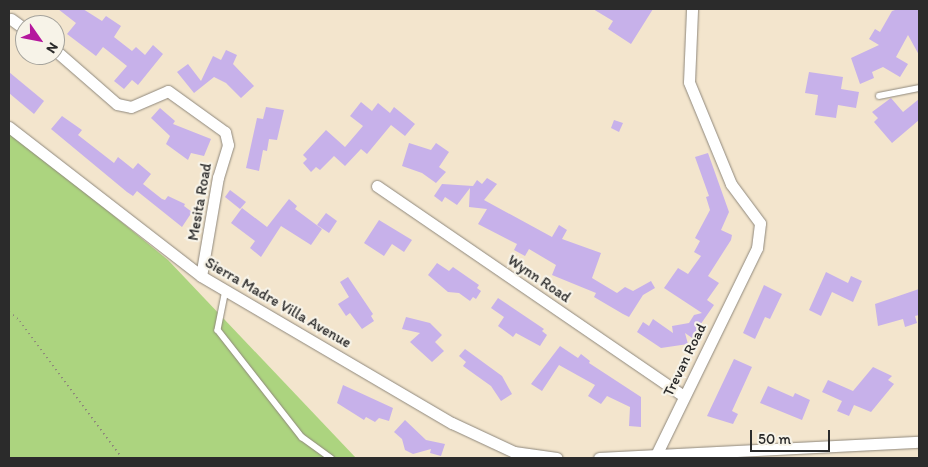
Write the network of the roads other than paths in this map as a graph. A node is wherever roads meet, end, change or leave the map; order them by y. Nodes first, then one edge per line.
1 (692, 9) edge
2 (11, 20) dead end
3 (15, 23) edge
4 (65, 59) edge
5 (919, 88) edge
6 (879, 96) dead end
7 (9, 127) edge
8 (377, 186) dead end
9 (201, 276) junction
10 (226, 290) junction
11 (684, 396) junction
12 (919, 442) edge
13 (657, 453) junction
14 (812, 453) edge
15 (331, 458) edge
16 (557, 458) edge
17 (599, 458) edge

1 - 11 street, Trevan Road
2 - 3 street
4 - 9 street, Mesita Road
5 - 6 lane
7 - 9 street, Sierra Madre Villa Avenue
8 - 11 street, Wynn Road
9 - 10 street, Sierra Madre Villa Avenue
10 - 15 lane
10 - 16 street, Sierra Madre Villa Avenue
11 - 13 street, Trevan Road
12 - 14 street
13 - 14 street
13 - 17 street

